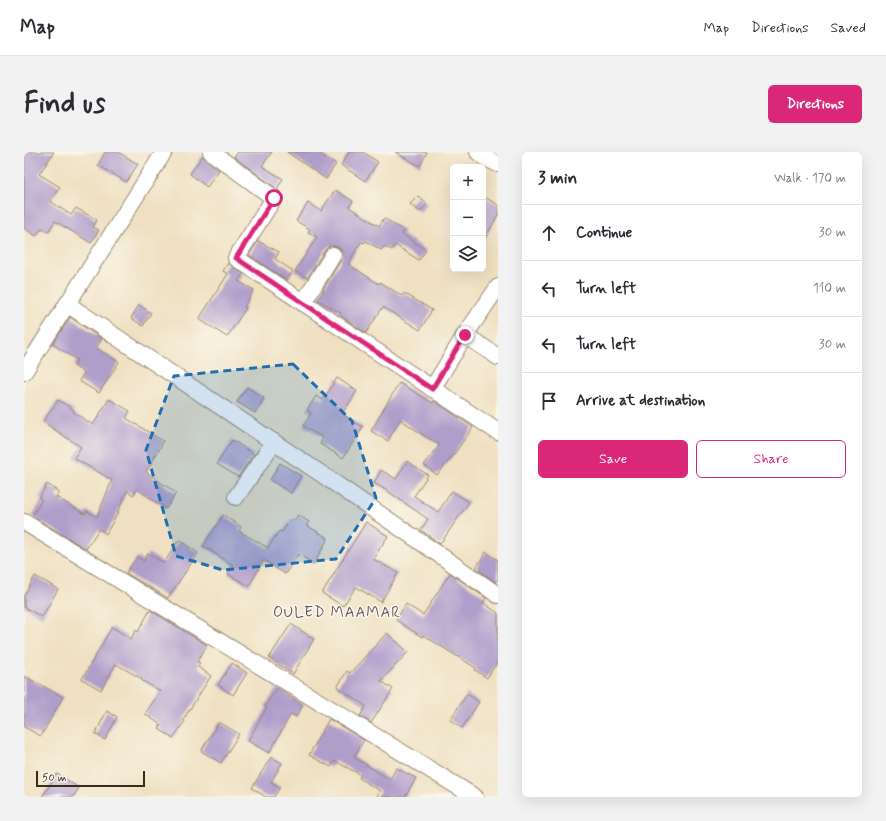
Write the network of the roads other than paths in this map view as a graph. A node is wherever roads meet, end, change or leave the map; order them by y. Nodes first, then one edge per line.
1 (164, 152) edge
2 (211, 152) edge
3 (478, 152) edge
4 (498, 164) edge
5 (333, 255) dead end
6 (498, 288) edge
7 (302, 303) junction
8 (67, 304) junction
9 (465, 335) junction
10 (498, 357) edge
11 (24, 372) edge
12 (432, 389) junction
13 (498, 432) edge
14 (274, 442) junction
15 (236, 497) dead end
16 (24, 522) edge
17 (498, 595) edge
18 (475, 797) edge

1 - 8 street
2 - 7 street
3 - 4 street
5 - 7 street
6 - 9 street
7 - 12 street
8 - 11 street
8 - 14 street
9 - 10 street
9 - 12 street
12 - 13 street
14 - 15 street
14 - 17 street
16 - 18 street

